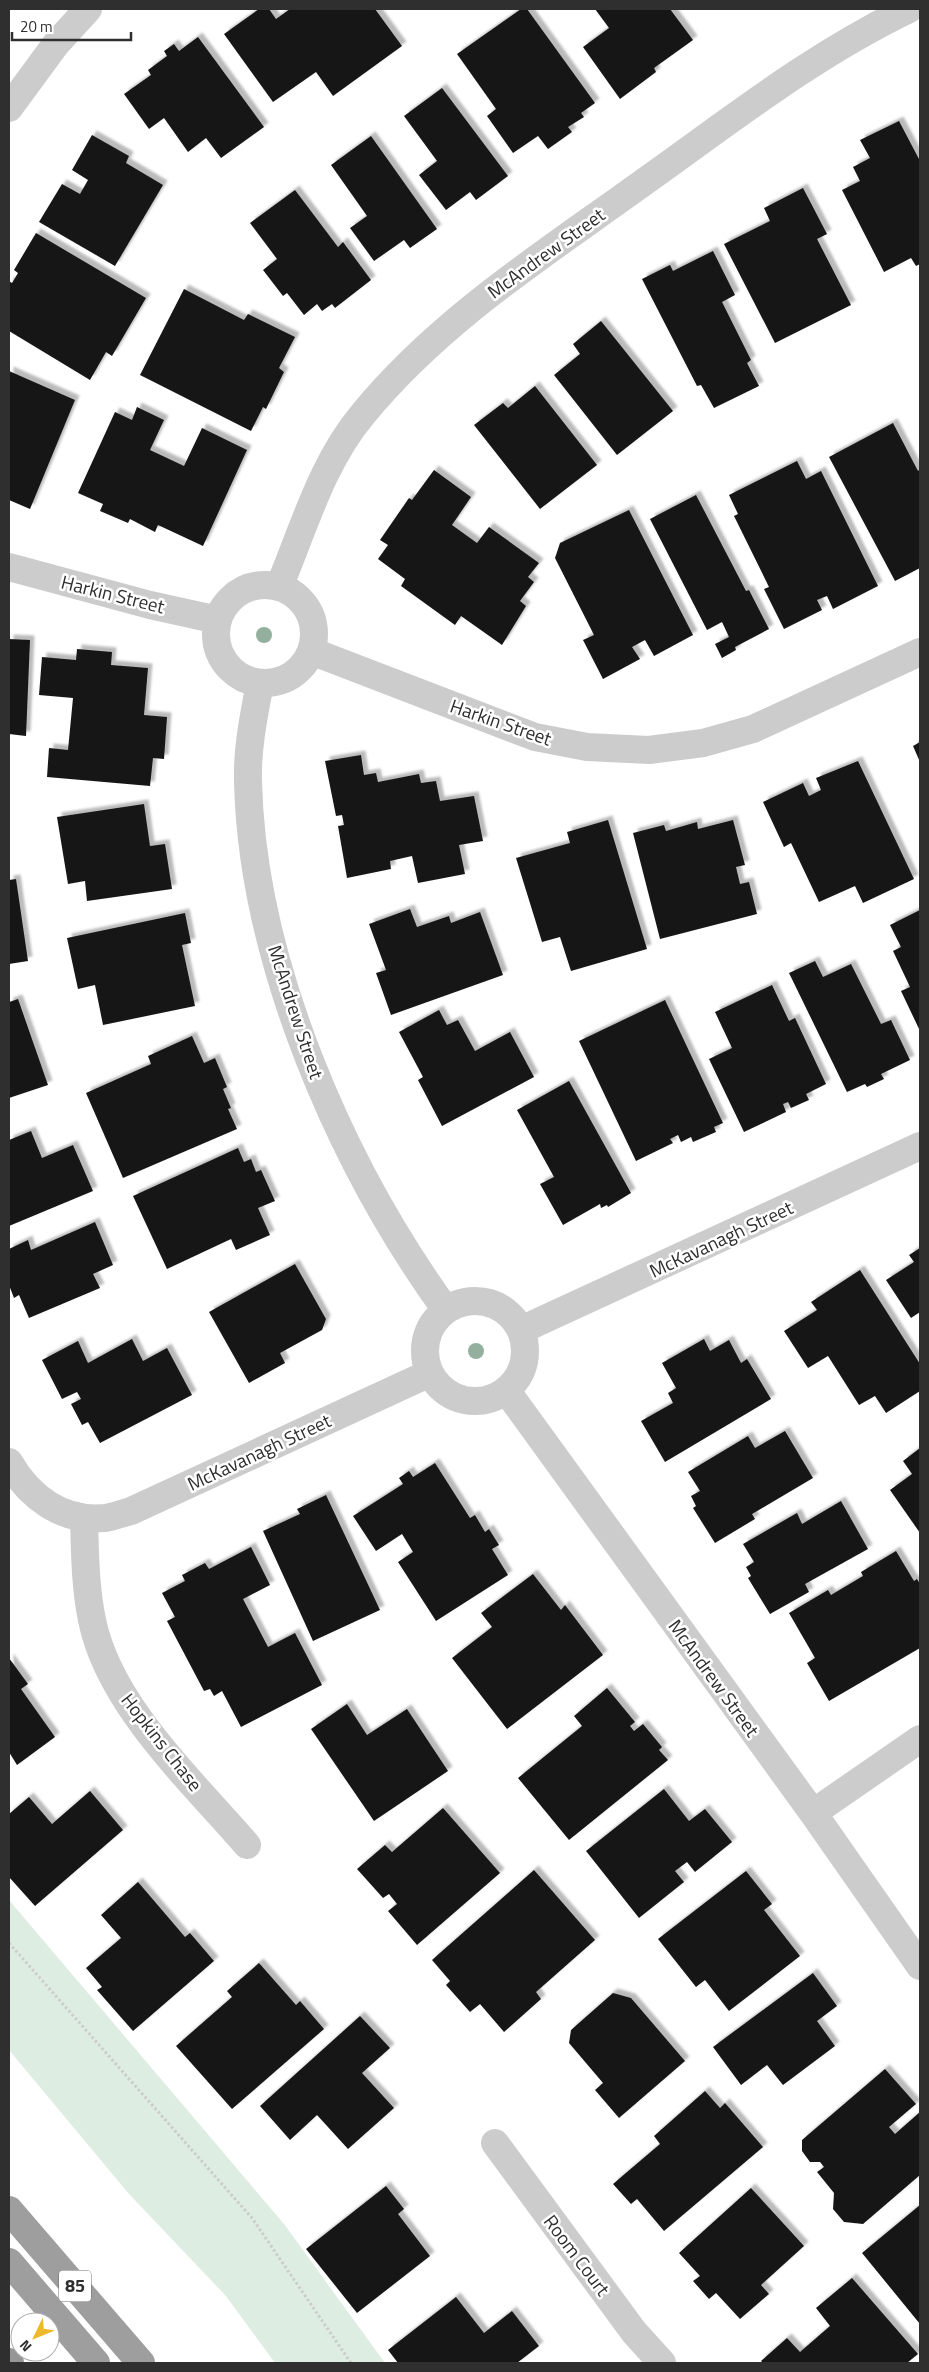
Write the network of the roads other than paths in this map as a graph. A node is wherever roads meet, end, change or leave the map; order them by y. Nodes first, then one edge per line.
1 (88, 9) edge
2 (909, 9) edge
3 (9, 108) edge
4 (9, 567) edge
5 (279, 587) junction
6 (218, 620) junction
7 (312, 651) junction
8 (920, 652) edge
9 (260, 683) junction
10 (920, 1146) edge
11 (446, 1310) junction
12 (521, 1330) junction
13 (430, 1373) junction
14 (506, 1390) junction
15 (9, 1462) edge
16 (84, 1518) junction
17 (920, 1739) edge
18 (813, 1813) junction
19 (247, 1845) dead end
20 (920, 1966) edge
21 (495, 2143) dead end
22 (9, 2210) edge
23 (9, 2262) edge
24 (96, 2363) edge
25 (141, 2363) edge
26 (662, 2363) edge

1 - 3 street
2 - 5 street, McAndrew Street
4 - 6 street, Harkin Street
5 - 6 street
5 - 7 street
6 - 9 street
7 - 8 street, Harkin Street
7 - 9 street
9 - 11 street, McAndrew Street
10 - 12 street, McKavanagh Street
11 - 12 street
11 - 13 street
12 - 14 street
13 - 14 street
13 - 16 street, McKavanagh Street
14 - 18 street, McAndrew Street
15 - 16 street
16 - 19 street, Hopkins Chase
17 - 18 street
18 - 20 street, McAndrew Street
21 - 26 street, Room Court
22 - 25 highway, 85
23 - 24 highway, 85

